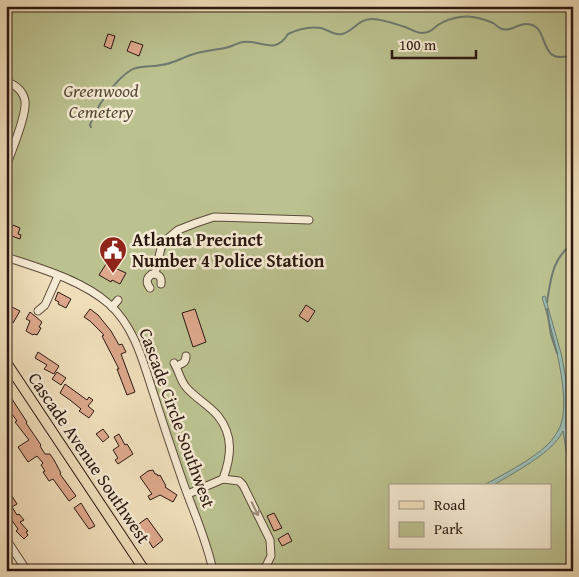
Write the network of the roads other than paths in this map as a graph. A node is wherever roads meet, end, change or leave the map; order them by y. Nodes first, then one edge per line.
1 (6, 81) edge
2 (6, 167) edge
3 (309, 220) dead end
4 (6, 257) edge
5 (156, 274) junction
6 (58, 276) junction
7 (161, 284) dead end
8 (150, 288) dead end
9 (118, 300) dead end
10 (112, 307) junction
11 (38, 311) dead end
12 (186, 356) dead end
13 (6, 362) edge
14 (222, 479) junction
15 (188, 494) junction
16 (6, 539) edge
17 (27, 571) edge
18 (145, 571) edge
19 (213, 571) edge
20 (261, 571) edge

1 - 2 street
3 - 5 street
4 - 6 street, Cascade Circle Southwest
5 - 7 street
5 - 8 street
6 - 10 street, Cascade Circle Southwest
6 - 11 street
9 - 10 street
10 - 15 street, Cascade Circle Southwest
12 - 14 street
13 - 18 main road, Cascade Avenue Southwest
14 - 15 street
14 -> 20 street
15 - 19 street, Cascade Circle Southwest
16 - 17 street

